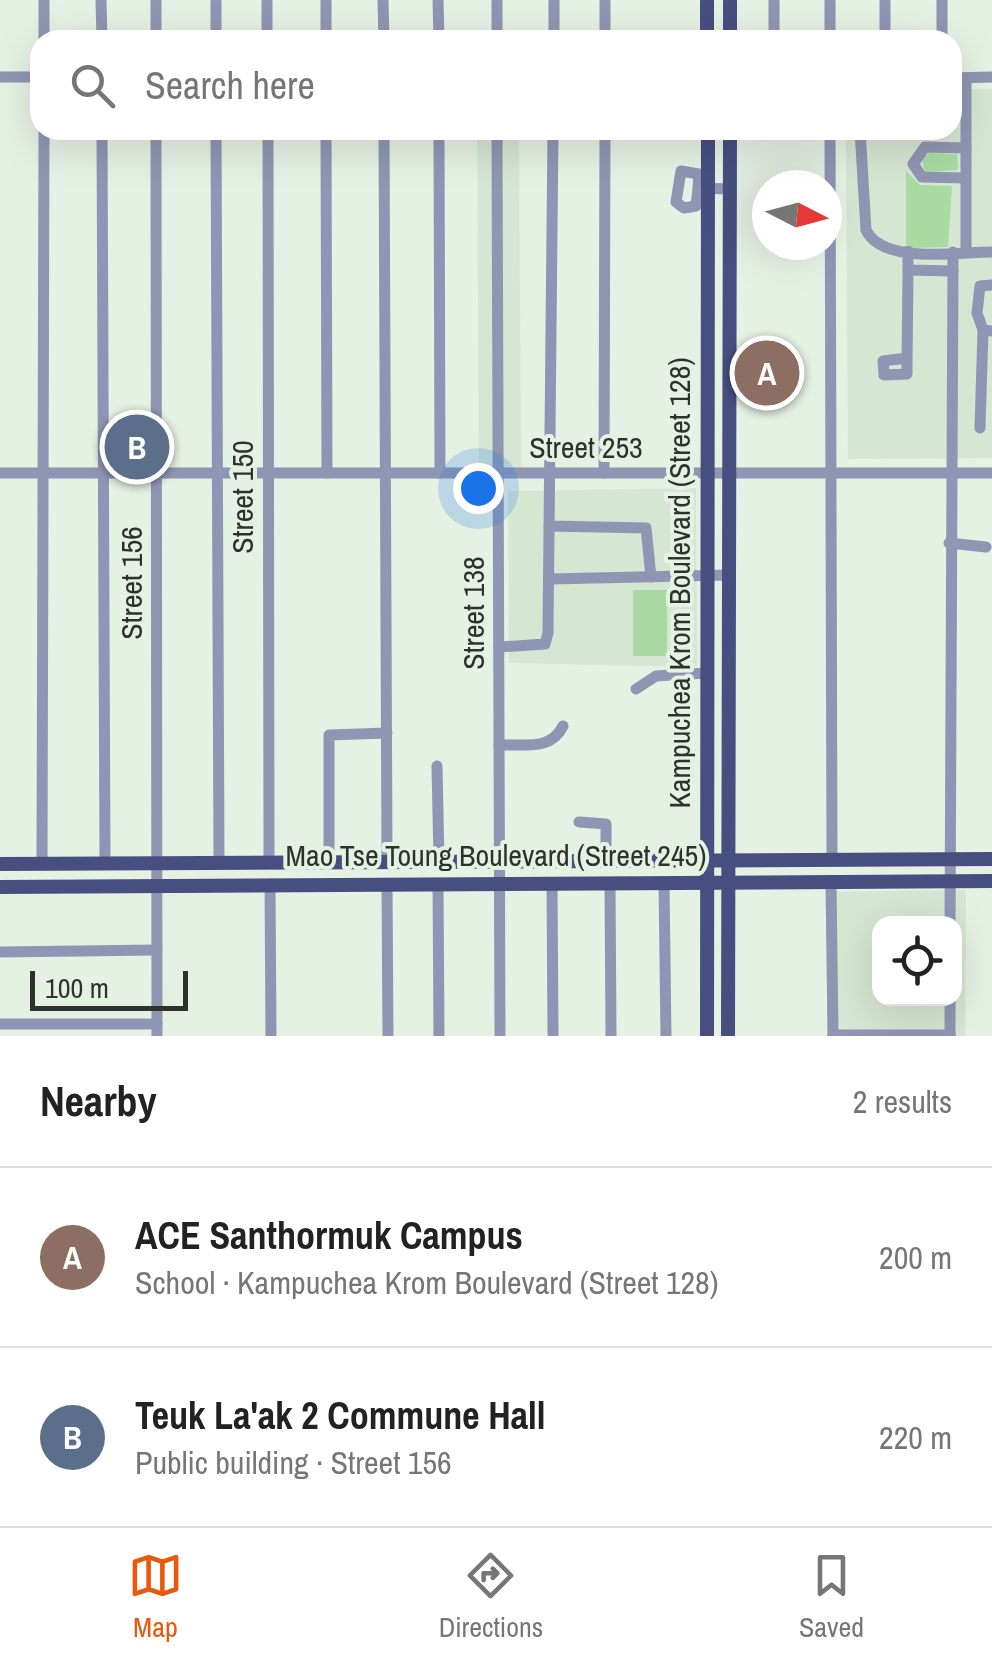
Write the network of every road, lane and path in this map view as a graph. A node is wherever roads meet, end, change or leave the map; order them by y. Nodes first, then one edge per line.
1 (44, 0) edge
2 (102, 0) edge
3 (156, 0) edge
4 (216, 0) edge
5 (268, 0) edge
6 (326, 0) edge
7 (384, 0) edge
8 (438, 0) edge
9 (497, 0) edge
10 (554, 0) edge
11 (605, 0) edge
12 (707, 0) edge
13 (730, 0) edge
14 (774, 0) edge
15 (830, 0) edge
16 (885, 0) edge
17 (942, 0) edge
18 (44, 30) edge
19 (102, 30) edge
20 (156, 30) edge
21 (216, 30) edge
22 (268, 30) edge
23 (326, 30) edge
24 (384, 30) edge
25 (438, 30) edge
26 (497, 30) edge
27 (554, 30) edge
28 (605, 30) edge
29 (707, 30) edge
30 (730, 30) edge
31 (774, 30) edge
32 (830, 30) edge
33 (884, 30) edge
34 (942, 30) edge
35 (0, 77) edge
36 (30, 77) edge
37 (962, 78) edge
38 (966, 78) junction
39 (992, 78) edge
40 (44, 140) edge
41 (102, 140) edge
42 (156, 140) edge
43 (216, 140) edge
44 (268, 140) edge
45 (326, 140) edge
46 (384, 140) edge
47 (439, 140) edge
48 (497, 140) edge
49 (553, 140) edge
50 (605, 140) edge
51 (707, 140) edge
52 (730, 140) edge
53 (830, 140) edge
54 (861, 140) edge
55 (966, 148) junction
56 (966, 178) junction
57 (703, 188) junction
58 (729, 189) junction
59 (908, 251) junction
60 (959, 252) junction
61 (992, 252) edge
62 (908, 270) junction
63 (953, 270) junction
64 (992, 286) edge
65 (988, 330) edge
66 (907, 358) dead end
67 (980, 428) dead end
68 (440, 472) junction
69 (707, 472) junction
70 (832, 472) junction
71 (948, 472) junction
72 (992, 472) edge
73 (0, 473) edge
74 (44, 473) junction
75 (103, 473) junction
76 (156, 473) junction
77 (218, 473) junction
78 (268, 473) junction
79 (327, 473) junction
80 (386, 473) junction
81 (498, 473) junction
82 (549, 473) junction
83 (604, 473) junction
84 (729, 473) junction
85 (548, 526) junction
86 (949, 543) junction
87 (986, 547) dead end
88 (706, 575) junction
89 (728, 575) junction
90 (651, 577) junction
91 (550, 579) junction
92 (499, 647) junction
93 (707, 673) junction
94 (636, 689) dead end
95 (563, 726) dead end
96 (387, 733) junction
97 (499, 745) junction
98 (437, 766) dead end
99 (579, 822) dead end
100 (832, 860) junction
101 (950, 860) junction
102 (992, 860) edge
103 (606, 861) junction
104 (707, 861) junction
105 (728, 861) junction
106 (387, 862) junction
107 (439, 862) junction
108 (499, 862) junction
109 (157, 863) junction
110 (219, 863) junction
111 (269, 863) junction
112 (329, 863) junction
113 (0, 864) edge
114 (42, 864) junction
115 (105, 864) junction
116 (950, 881) junction
117 (992, 881) edge
118 (707, 882) junction
119 (728, 882) junction
120 (831, 882) junction
121 (552, 883) junction
122 (610, 883) junction
123 (664, 883) junction
124 (270, 884) junction
125 (388, 884) junction
126 (438, 884) junction
127 (500, 884) junction
128 (157, 885) junction
129 (0, 886) edge
130 (950, 916) edge
131 (157, 950) junction
132 (0, 952) edge
133 (950, 1006) edge
134 (0, 1024) edge
135 (47, 1030) edge
136 (101, 1030) edge
137 (157, 1030) edge
138 (833, 1035) edge
139 (950, 1035) edge
140 (271, 1036) edge
141 (388, 1036) edge
142 (438, 1036) edge
143 (500, 1036) edge
144 (552, 1036) edge
145 (610, 1036) edge
146 (666, 1036) edge
147 (706, 1036) edge
148 (728, 1036) edge

1 - 18 street
2 - 19 street
3 - 20 street
4 - 21 street
5 - 22 street
6 - 23 street
7 - 24 street
8 - 25 street
9 - 26 street
10 - 27 street
11 - 28 street
12 - 29 main road
13 - 30 main road
14 - 31 street
15 - 32 street
16 - 33 street
17 - 34 street
35 - 36 street
37 - 38 street
38 - 39 street
38 - 55 street
40 - 74 street
41 - 75 street
42 - 76 street, Street 156
43 - 77 street
44 - 78 street, Street 150
45 - 79 street
46 - 80 street
47 - 68 street
48 - 81 street, Street 138
49 - 82 street
50 - 83 street
51 - 57 main road, Kampuchea Krom Boulevard (Street 128)
52 - 58 main road, Kampuchea Krom Boulevard (Street 128)
53 - 70 street
54 - 59 street
55 - 56 street
55 - 56 street
56 - 60 street
57 - 58 street
57 - 69 main road, Kampuchea Krom Boulevard (Street 128)
58 - 84 main road, Kampuchea Krom Boulevard (Street 128)
59 - 60 street
59 - 62 street
60 - 61 street
60 - 63 street
62 - 63 street
62 - 66 street
63 - 71 street
64 - 65 street
65 - 67 street
68 - 80 street, Street 253
68 - 81 street, Street 253
69 - 83 street, Street 253
69 - 84 street, Street 253
69 - 88 main road, Kampuchea Krom Boulevard (Street 128)
70 - 71 street, Street 253
70 - 84 street, Street 253
70 - 100 street
71 - 72 street, Street 253
71 - 86 street
73 - 74 street, Street 253
74 - 75 street, Street 253
74 - 114 street
75 - 76 street, Street 253
75 - 115 street
76 - 77 street, Street 253
76 - 109 street, Street 156
77 - 78 street, Street 253
77 - 110 street
78 - 79 street, Street 253
78 - 111 street, Street 150
79 - 80 street, Street 253
80 - 96 street
81 - 82 street, Street 253
81 - 92 street, Street 138
82 - 83 street, Street 253
82 - 85 street
84 - 89 main road, Kampuchea Krom Boulevard (Street 128)
85 - 90 street
85 - 91 street
86 - 87 street
86 - 101 street
88 - 89 street
88 - 90 street
88 - 93 main road, Kampuchea Krom Boulevard (Street 128)
89 - 105 main road, Kampuchea Krom Boulevard (Street 128)
90 - 91 street
91 - 92 street
92 - 97 street, Street 138
93 - 94 street
93 - 104 main road, Kampuchea Krom Boulevard (Street 128)
95 - 97 street
96 - 106 street
96 - 112 street
97 - 108 street, Street 138
98 - 107 street
99 - 103 street
100 - 101 main road, Mao Tse Toung Boulevard (Street 245)
100 - 105 main road, Mao Tse Toung Boulevard (Street 245)
101 - 102 main road, Mao Tse Toung Boulevard (Street 245)
101 - 116 street
103 - 104 main road, Mao Tse Toung Boulevard (Street 245)
103 - 108 main road, Mao Tse Toung Boulevard (Street 245)
104 - 105 main road, Mao Tse Toung Boulevard (Street 245)
104 - 118 main road, Kampuchea Krom Boulevard (Street 128)
105 - 119 main road, Kampuchea Krom Boulevard (Street 128)
106 - 107 main road, Mao Tse Toung Boulevard (Street 245)
106 - 112 main road, Mao Tse Toung Boulevard (Street 245)
107 - 108 main road, Mao Tse Toung Boulevard (Street 245)
108 - 127 street, Street 138
109 - 110 main road, Mao Tse Toung Boulevard (Street 245)
109 - 115 main road, Mao Tse Toung Boulevard (Street 245)
109 - 128 street, Street 156
110 - 111 main road, Mao Tse Toung Boulevard (Street 245)
111 - 112 main road, Mao Tse Toung Boulevard (Street 245)
113 - 114 main road, Mao Tse Toung Boulevard (Street 245)
114 - 115 main road, Mao Tse Toung Boulevard (Street 245)
116 - 117 main road, Mao Tse Toung Boulevard (Street 245)
116 - 120 main road, Mao Tse Toung Boulevard (Street 245)
116 - 130 street
118 - 119 main road, Mao Tse Toung Boulevard (Street 245)
118 - 123 main road, Mao Tse Toung Boulevard (Street 245)
118 - 147 main road, Kampuchea Krom Boulevard (Street 128)
119 - 120 main road, Mao Tse Toung Boulevard (Street 245)
119 - 148 main road, Kampuchea Krom Boulevard (Street 128)
120 - 138 street
121 - 122 main road, Mao Tse Toung Boulevard (Street 245)
121 - 127 main road, Mao Tse Toung Boulevard (Street 245)
121 - 144 street
122 - 123 main road, Mao Tse Toung Boulevard (Street 245)
122 - 145 street
123 - 146 street
124 - 125 main road, Mao Tse Toung Boulevard (Street 245)
124 - 128 main road, Mao Tse Toung Boulevard (Street 245)
124 - 140 street
125 - 126 main road, Mao Tse Toung Boulevard (Street 245)
125 - 141 street
126 - 127 main road, Mao Tse Toung Boulevard (Street 245)
126 - 142 street
127 - 143 street, Street 138
128 - 129 main road, Mao Tse Toung Boulevard (Street 245)
128 - 131 street, Street 156
131 - 132 street
131 - 137 street, Street 156
133 - 139 street
134 - 135 street
135 - 136 street
136 - 137 street
138 - 139 street

